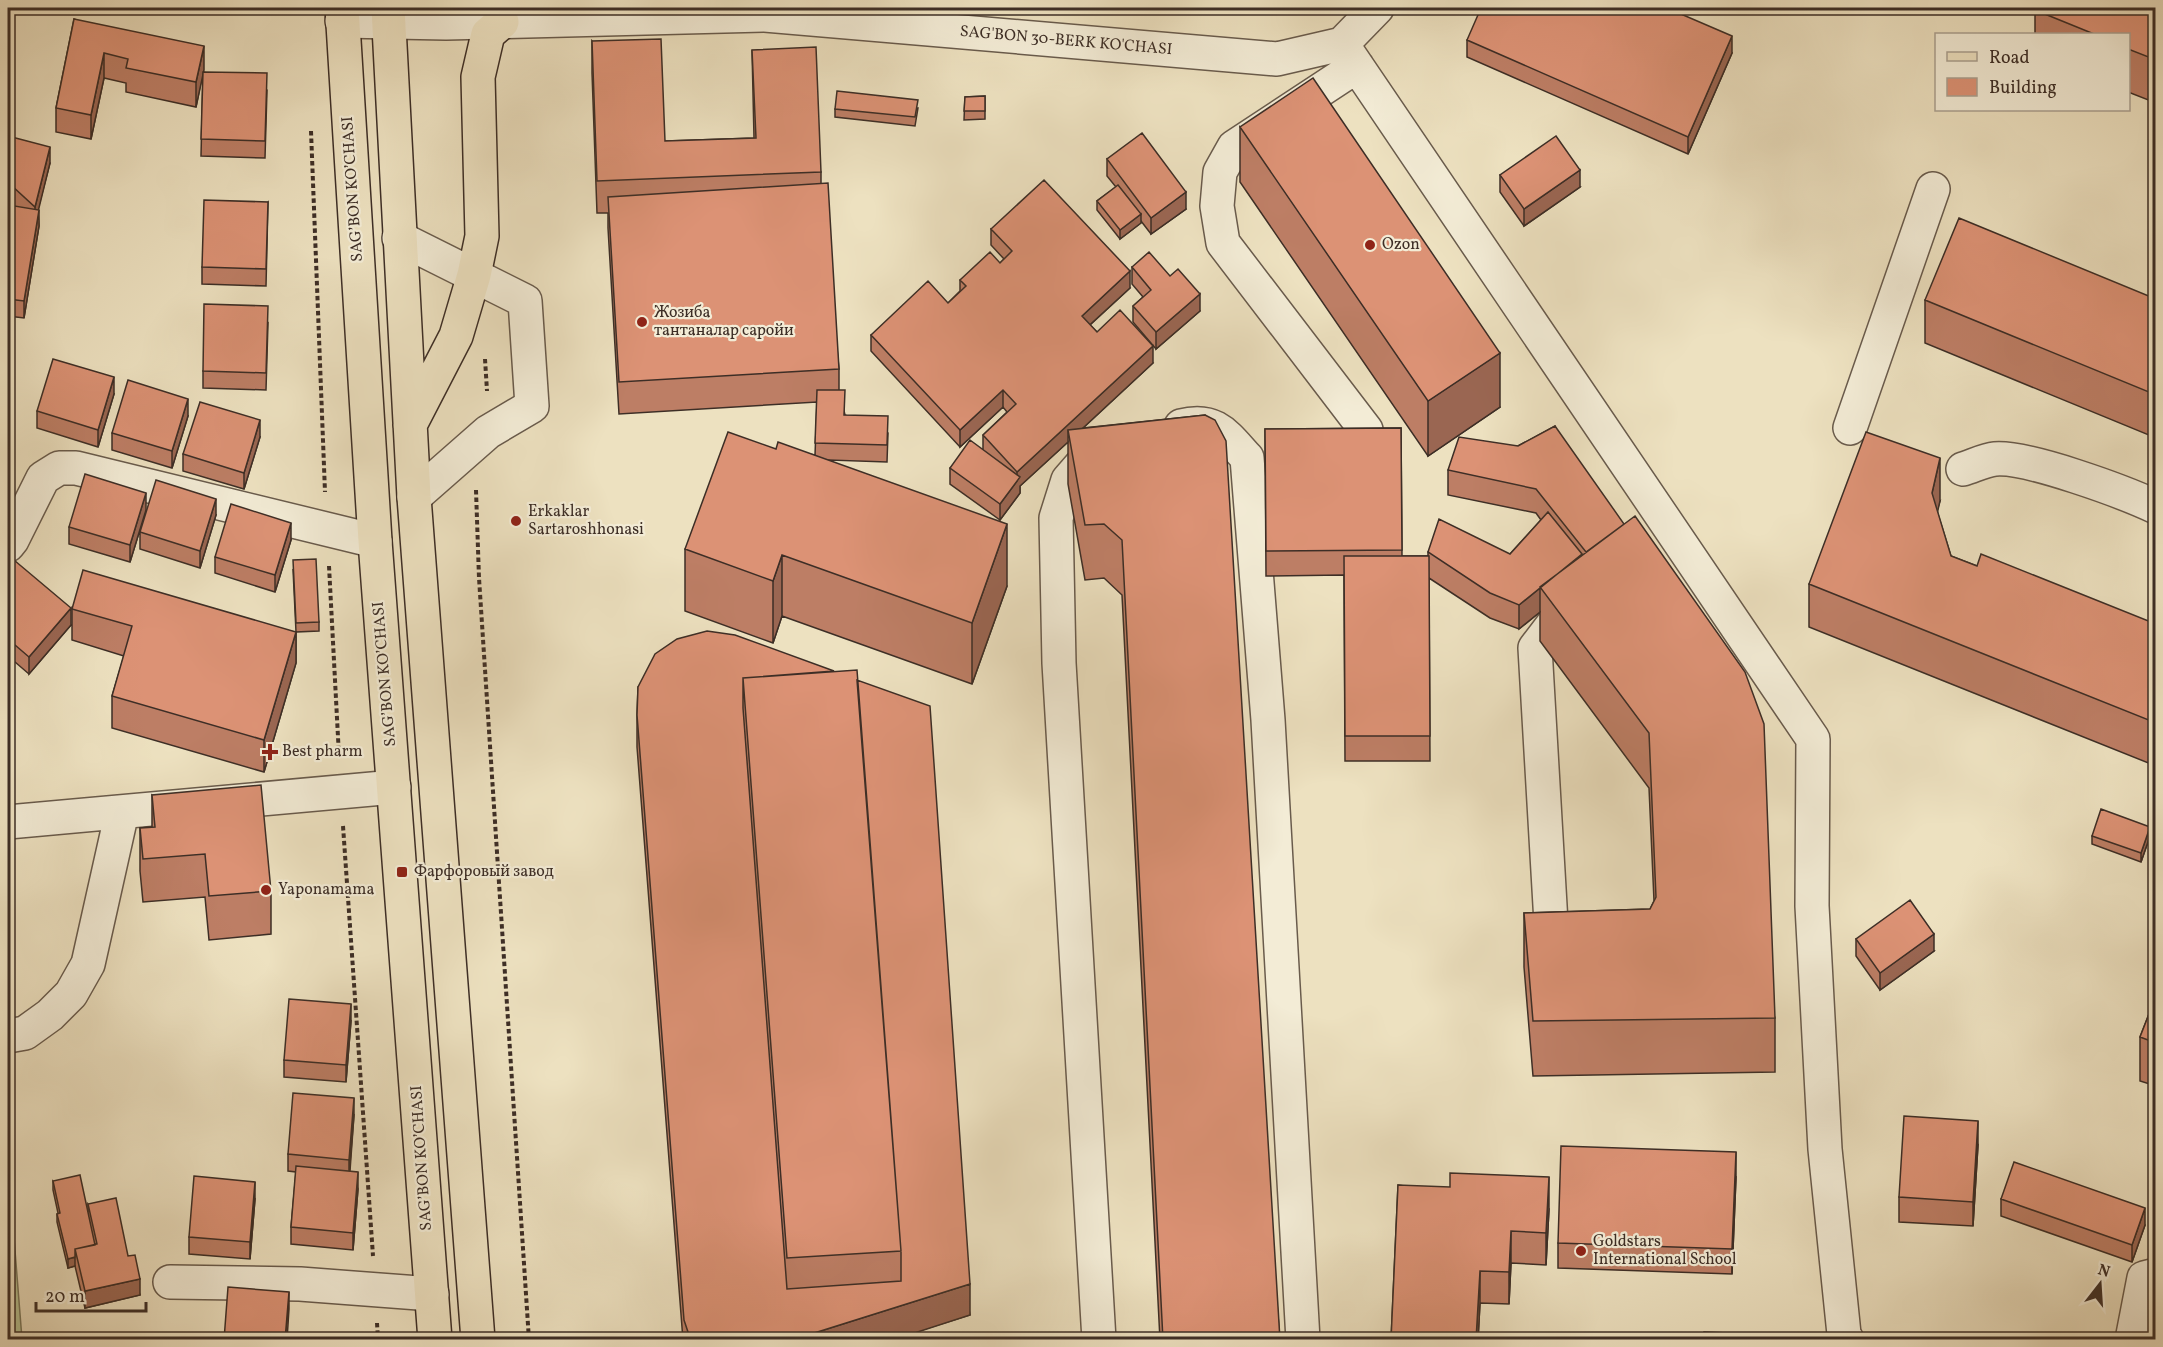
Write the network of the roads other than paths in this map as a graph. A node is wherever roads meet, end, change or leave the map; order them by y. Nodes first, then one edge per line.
1 (1377, 8) edge
2 (342, 14) edge
3 (388, 15) edge
4 (959, 19) edge
5 (502, 22) junction
6 (1349, 55) junction
7 (1933, 189) dead end
8 (399, 238) junction
9 (474, 275) junction
10 (410, 425) junction
11 (1850, 428) dead end
12 (1366, 430) edge
13 (1963, 469) dead end
14 (414, 497) junction
15 (2156, 507) edge
16 (1672, 531) junction
17 (375, 542) junction
18 (8, 544) edge
19 (1645, 550) edge
20 (1591, 589) edge
21 (394, 787) junction
22 (122, 812) junction
23 (8, 822) edge
24 (1552, 940) edge
25 (8, 1036) edge
26 (2156, 1275) edge
27 (170, 1282) dead end
28 (432, 1294) junction
29 (435, 1340) edge
30 (478, 1340) edge
31 (1099, 1340) edge
32 (1304, 1340) edge
33 (1847, 1340) edge
34 (2132, 1340) edge

1 - 6 street
2 - 3 street, SAG'BON 30-BERK KO'CHASI
2 - 17 main road, SAG’BON KO’CHASI
3 - 5 street, SAG'BON 30-BERK KO'CHASI
3 - 8 main road
4 - 5 street, SAG'BON 30-BERK KO'CHASI
4 - 6 street, SAG'BON 30-BERK KO'CHASI
5 - 9 main road
6 - 12 street
6 - 16 street
7 - 11 street
8 - 9 street
8 - 10 main road
9 - 10 main road
9 - 14 street
10 - 14 main road
13 - 15 street
14 - 30 main road
16 - 19 street
16 - 33 street
17 - 18 street
17 - 21 main road, SAG’BON KO’CHASI
20 - 24 street
21 - 22 street
21 - 28 main road, SAG’BON KO’CHASI
22 - 23 street
22 - 25 street
26 - 34 street
27 - 28 street
28 - 29 main road, SAG’BON KO’CHASI
31 - 32 street

